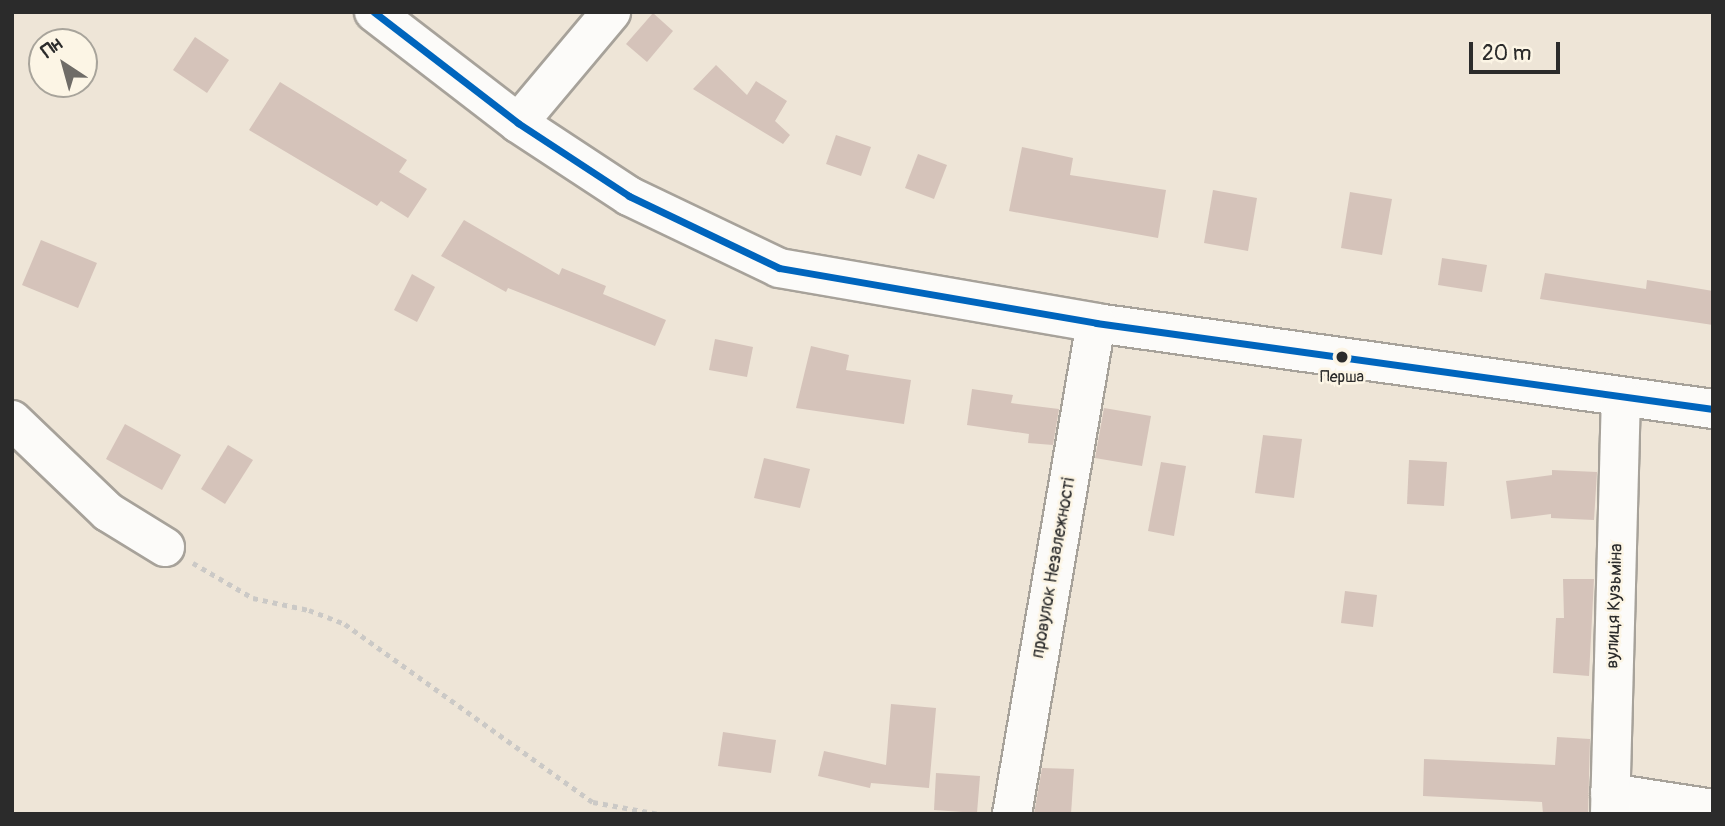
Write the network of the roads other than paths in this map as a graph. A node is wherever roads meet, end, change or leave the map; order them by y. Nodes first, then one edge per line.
1 (374, 12) edge
2 (611, 12) edge
3 (518, 123) junction
4 (1096, 323) junction
5 (1621, 397) junction
6 (1713, 409) edge
7 (12, 420) edge
8 (165, 547) road end
9 (1610, 804) edge
10 (1713, 808) edge
11 (1012, 814) edge

1 - 3 street
2 - 3 street
3 - 4 street
4 - 5 street
4 - 11 street, провулок Незалежності
5 - 6 street
5 - 9 street, вулиця Кузьміна
7 - 8 street
9 - 10 street

